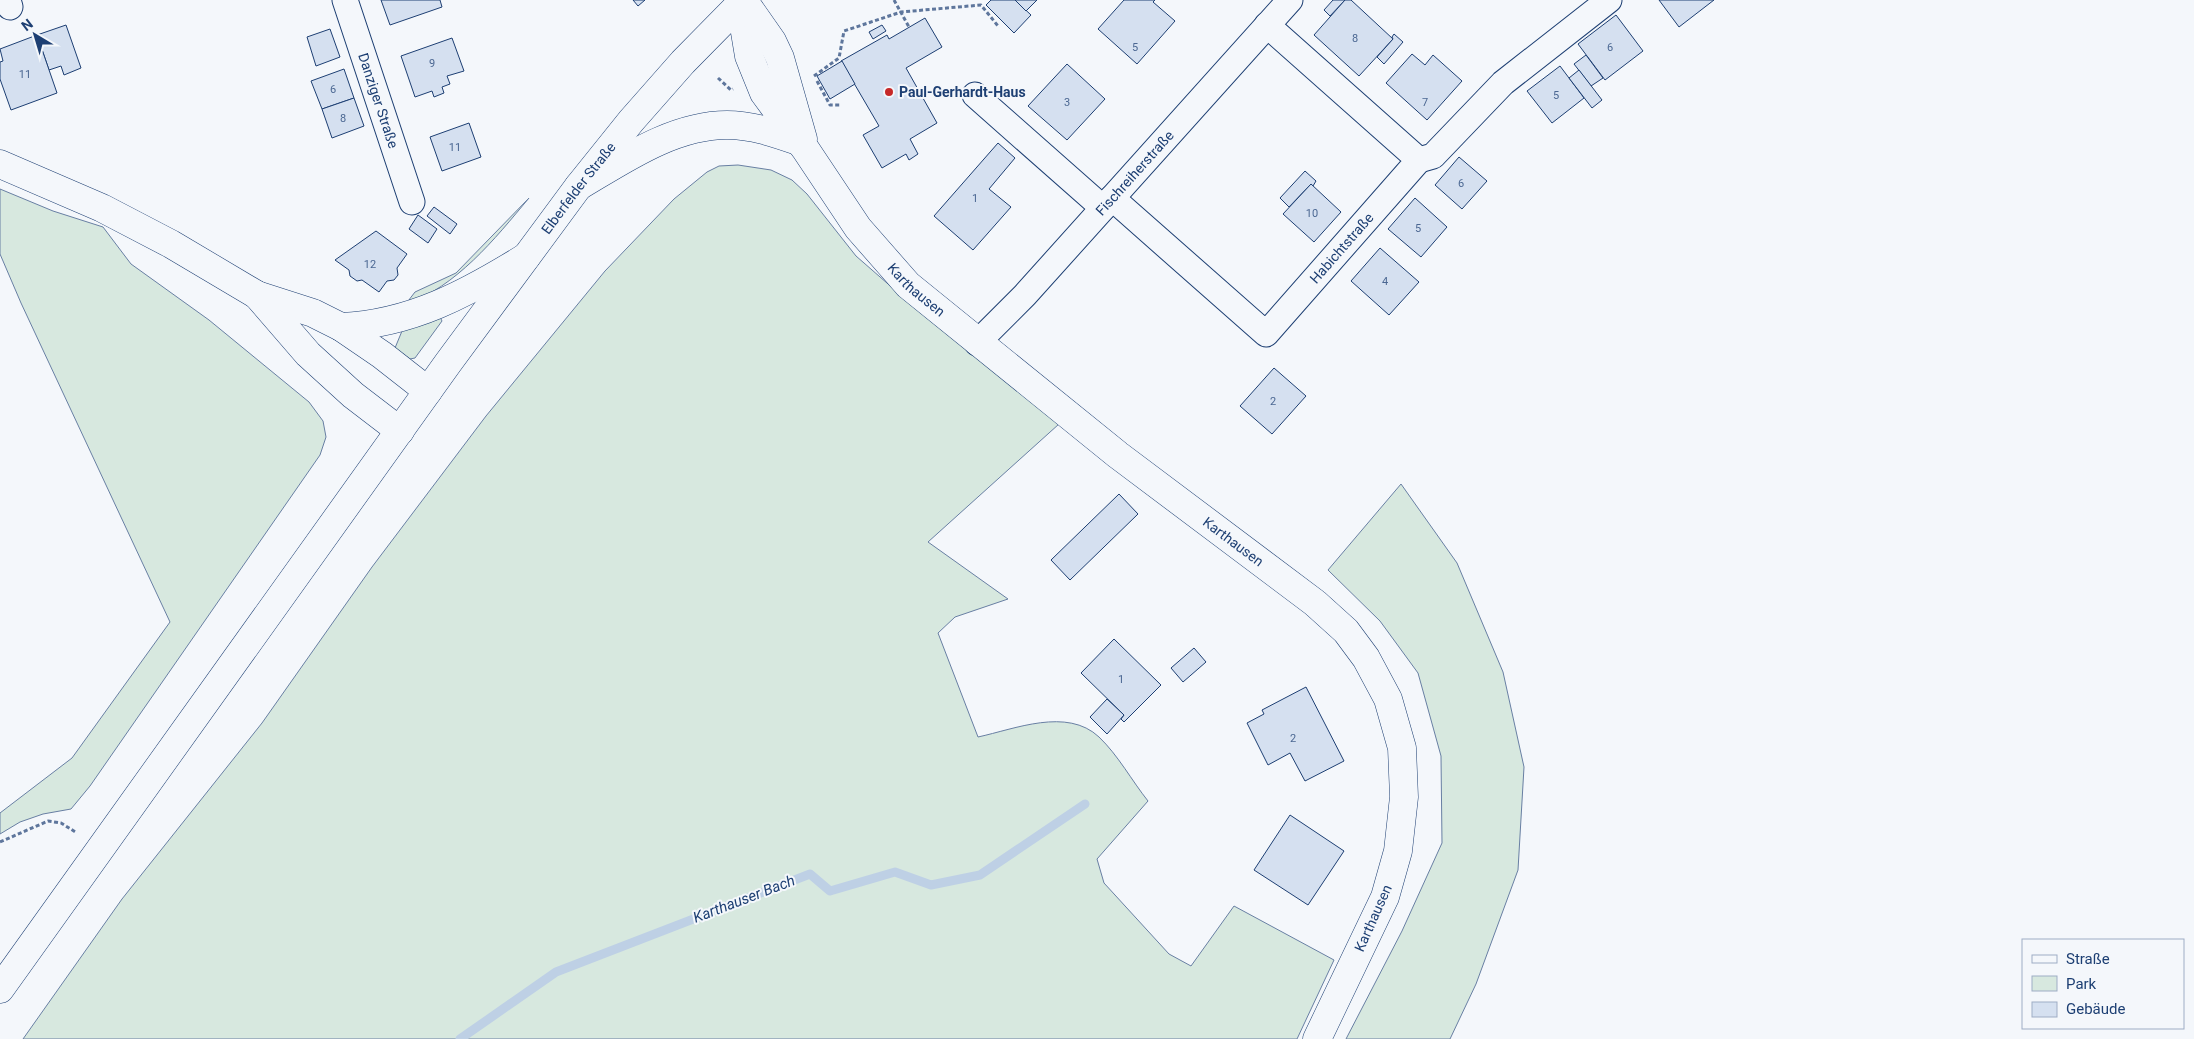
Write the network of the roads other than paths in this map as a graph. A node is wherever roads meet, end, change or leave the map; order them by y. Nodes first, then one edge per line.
1 (345, 0) edge
2 (744, 0) edge
3 (1290, 0) edge
4 (1609, 0) edge
5 (1267, 25) junction
6 (975, 95) dead end
7 (802, 146) junction
8 (1419, 160) junction
9 (0, 164) edge
10 (578, 187) junction
11 (412, 202) dead end
12 (1107, 203) junction
13 (526, 257) junction
14 (257, 295) junction
15 (341, 328) junction
16 (977, 342) junction
17 (428, 391) junction
18 (400, 431) junction
19 (0, 988) edge
20 (1317, 1039) edge

1 - 11 street, Danziger Straße
2 - 7 main road, Karthausen
2 - 10 main road, Elberfelder Straße
3 - 5 street, Fischreiherstraße
4 - 8 street
5 - 8 street
5 - 12 street, Fischreiherstraße
6 - 12 street
7 - 10 main road
7 - 16 main road, Karthausen
8 - 12 street, Habichtstraße
9 - 14 main road
10 - 13 main road, Elberfelder Straße
12 - 16 street, Fischreiherstraße
13 - 15 main road
13 - 17 main road, Elberfelder Straße
14 - 15 main road
14 - 18 main road
15 - 17 main road
16 - 20 main road, Karthausen
17 - 18 main road, Elberfelder Straße
18 - 19 main road, Elberfelder Straße

